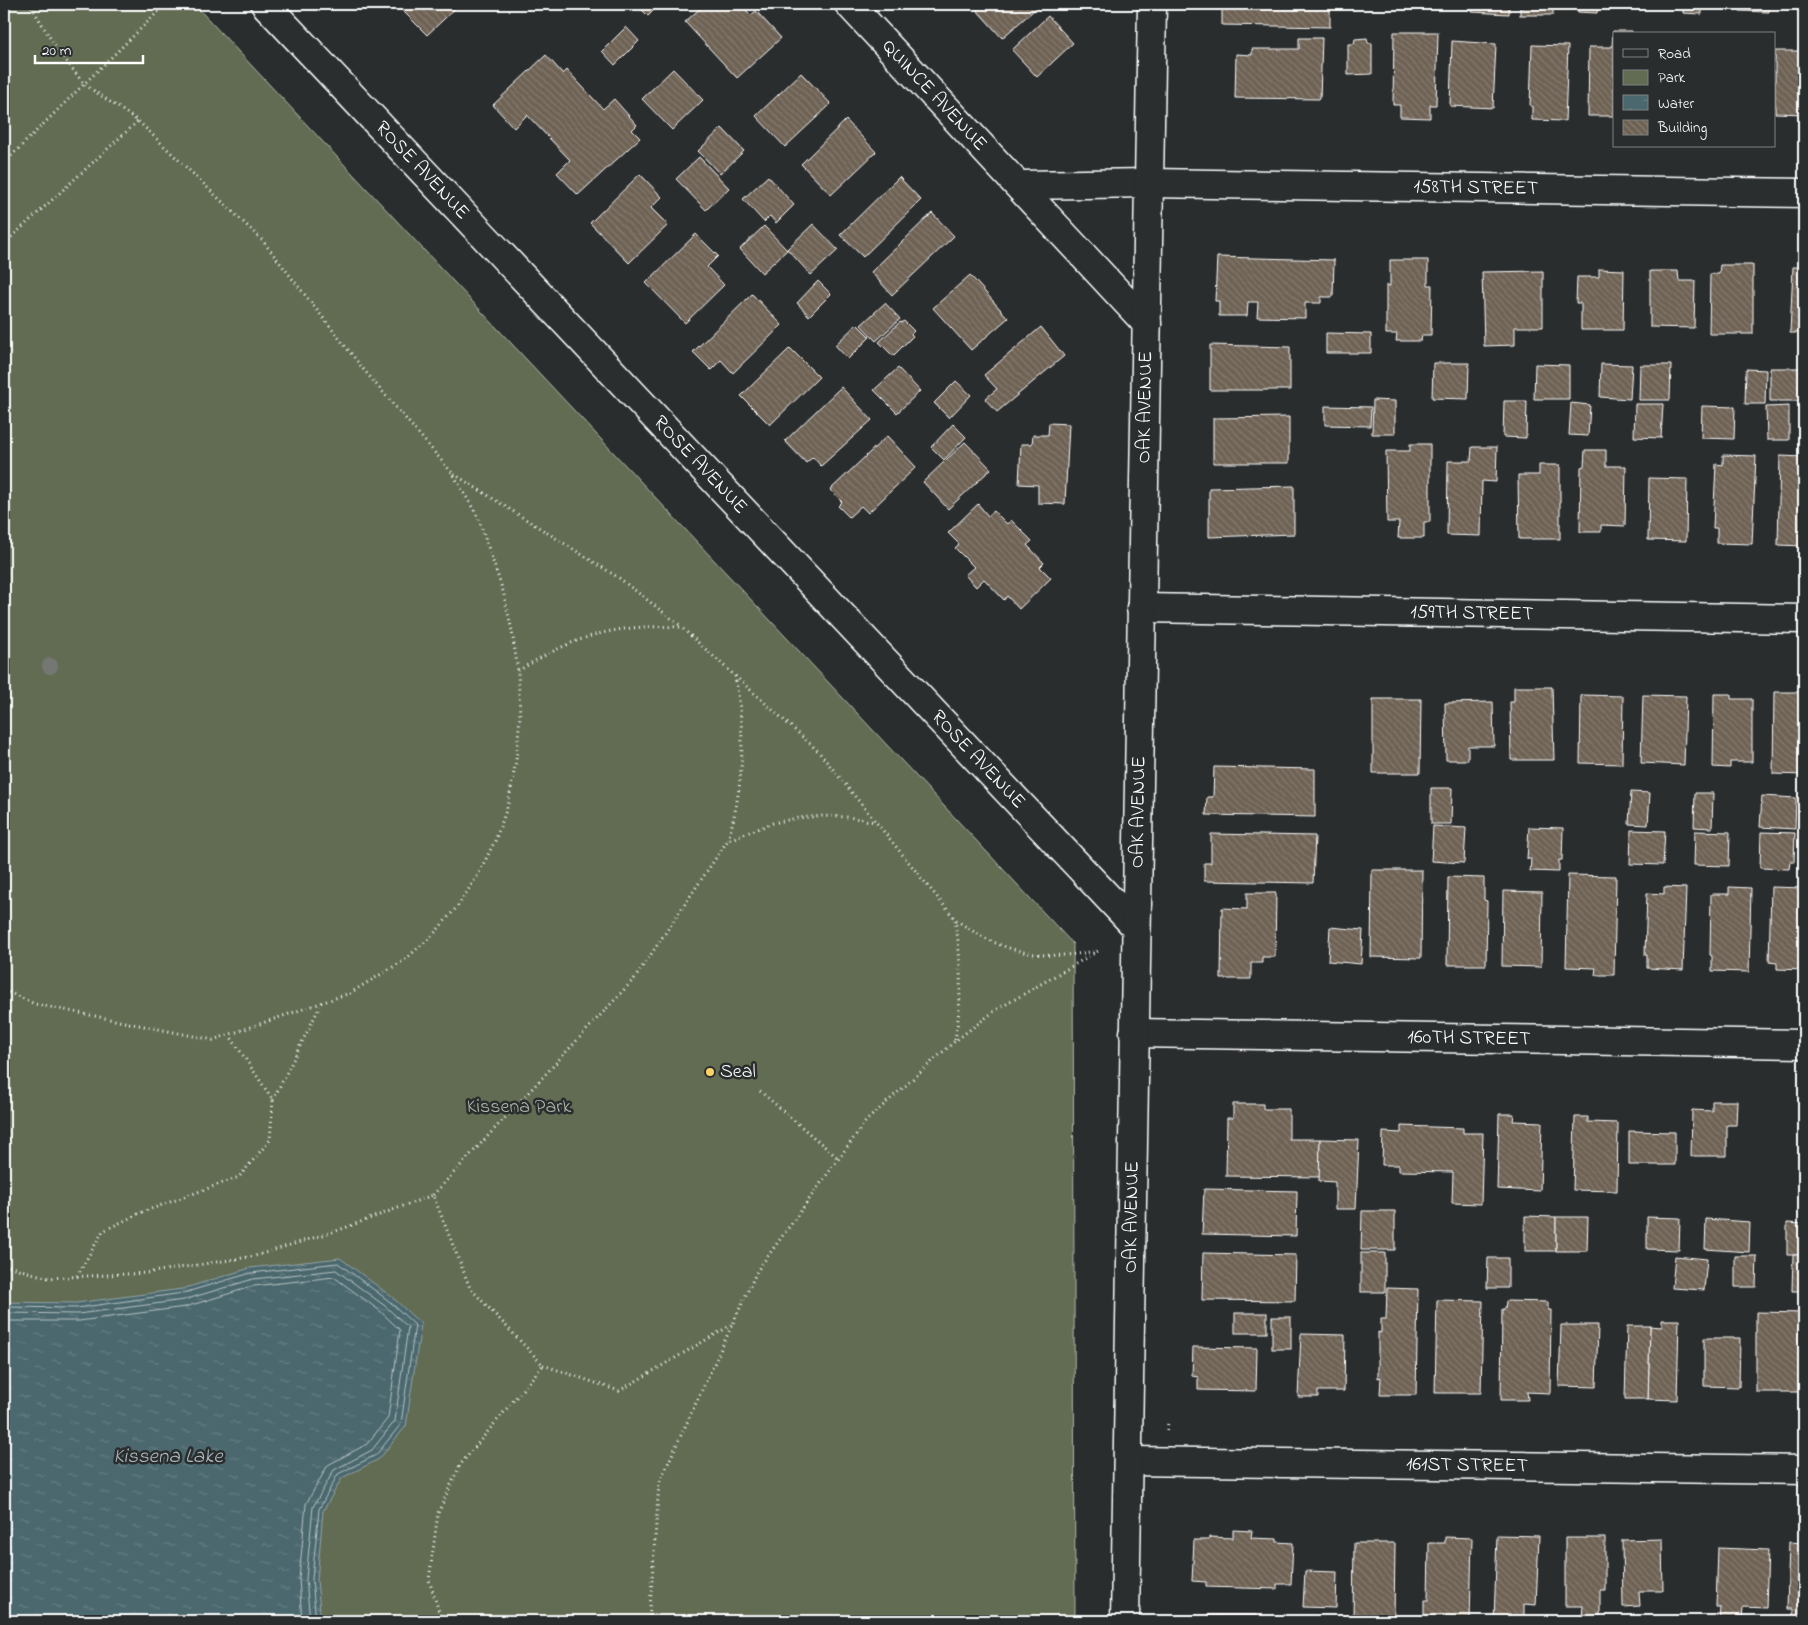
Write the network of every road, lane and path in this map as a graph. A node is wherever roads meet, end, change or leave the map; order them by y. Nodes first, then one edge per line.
1 (30, 4) edge
2 (166, 4) edge
3 (265, 4) edge
4 (849, 4) edge
5 (1152, 4) edge
6 (84, 84) junction
7 (138, 121) junction
8 (4, 163) edge
9 (1149, 183) junction
10 (1020, 185) junction
11 (1804, 193) edge
12 (4, 244) edge
13 (1147, 324) junction
14 (453, 474) junction
15 (1141, 608) junction
16 (1804, 619) edge
17 (681, 627) junction
18 (518, 671) junction
19 (735, 675) junction
20 (875, 822) junction
21 (728, 840) junction
22 (955, 919) junction
23 (1135, 926) junction
24 (4, 990) edge
25 (320, 1005) junction
26 (1134, 1033) junction
27 (230, 1036) junction
28 (955, 1041) junction
29 (1804, 1044) edge
30 (760, 1091) dead end
31 (274, 1100) junction
32 (839, 1159) junction
33 (433, 1195) junction
34 (4, 1265) edge
35 (76, 1277) junction
36 (733, 1324) junction
37 (543, 1365) junction
38 (1129, 1461) junction
39 (1804, 1470) edge
40 (442, 1621) edge
41 (648, 1621) edge
42 (1125, 1621) edge

1 - 6 path
2 - 6 path
3 - 23 street, ROSE AVENUE
4 - 10 street, QUINCE AVENUE
5 - 9 street, OAK AVENUE
6 - 7 path
6 - 8 path
7 - 12 path
7 - 14 path
9 - 10 street
9 - 11 street, 158TH STREET
9 - 13 street, OAK AVENUE
10 - 13 street, QUINCE AVENUE
13 - 15 street, OAK AVENUE
14 - 17 path
14 - 18 path
15 - 16 street, 159TH STREET
15 - 23 street, OAK AVENUE
17 - 18 path
17 - 19 path
18 - 25 path
19 - 20 path
19 - 21 path
20 - 21 path
20 - 22 path
21 - 33 path
22 - 28 path
22 - 28 path
23 - 26 street, OAK AVENUE
24 - 27 path
25 - 27 path
25 - 31 path
26 - 29 street, 160TH STREET
26 - 38 street, OAK AVENUE
27 - 31 path
28 - 32 path
30 - 32 path
31 - 35 path
32 - 36 path
33 - 35 path
33 - 37 path
34 - 35 path
36 - 37 path
36 - 41 path
37 - 40 path
38 - 39 street, 161ST STREET
38 - 42 street, OAK AVENUE

